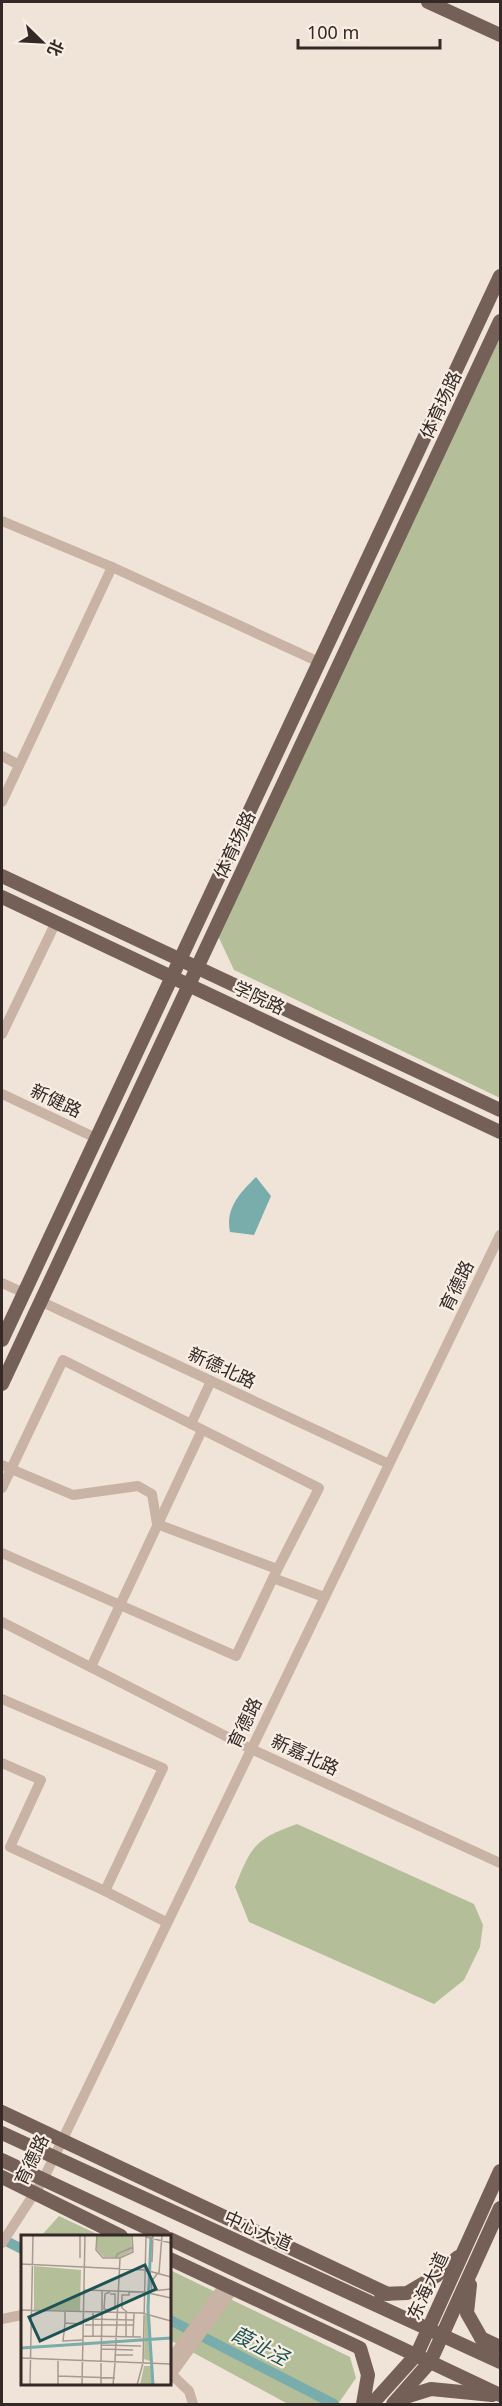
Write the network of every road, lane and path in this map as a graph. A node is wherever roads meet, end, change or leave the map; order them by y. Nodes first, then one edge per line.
1 (428, 2) edge
2 (501, 35) edge
3 (501, 276) edge
4 (501, 321) edge
5 (2, 521) edge
6 (112, 567) junction
7 (319, 662) junction
8 (2, 756) edge
9 (19, 765) junction
10 (2, 802) edge
11 (2, 876) edge
12 (2, 897) edge
13 (56, 922) junction
14 (180, 960) junction
15 (197, 968) junction
16 (172, 977) junction
17 (191, 986) junction
18 (2, 1035) edge
19 (2, 1094) edge
20 (501, 1110) edge
21 (501, 1132) edge
22 (96, 1138) junction
23 (501, 1235) edge
24 (2, 1282) edge
25 (24, 1293) junction
26 (40, 1301) junction
27 (2, 1340) edge
28 (211, 1381) junction
29 (2, 1384) edge
30 (191, 1424) junction
31 (202, 1430) junction
32 (389, 1464) junction
33 (6, 1467) edge
34 (2, 1488) edge
35 (157, 1524) junction
36 (2, 1553) edge
37 (275, 1574) junction
38 (324, 1597) junction
39 (119, 1605) junction
40 (2, 1622) edge
41 (91, 1667) junction
42 (2, 1699) edge
43 (251, 1749) junction
44 (2, 1763) edge
45 (6, 1845) edge
46 (501, 1863) edge
47 (105, 1891) junction
48 (166, 1922) junction
49 (2, 2112) edge
50 (2, 2133) edge
51 (60, 2140) junction
52 (52, 2157) junction
53 (2, 2160) edge
54 (501, 2171) edge
55 (2, 2176) edge
56 (43, 2180) junction
57 (35, 2192) junction
58 (501, 2208) edge
59 (119, 2235) edge
60 (162, 2235) edge
61 (265, 2236) junction
62 (171, 2239) edge
63 (2, 2243) edge
64 (259, 2251) junction
65 (462, 2254) junction
66 (171, 2259) edge
67 (221, 2263) junction
68 (474, 2267) junction
69 (229, 2286) junction
70 (337, 2286) junction
71 (388, 2294) junction
72 (268, 2304) junction
73 (21, 2314) edge
74 (2, 2319) edge
75 (429, 2327) junction
76 (443, 2334) junction
77 (184, 2349) junction
78 (416, 2355) junction
79 (498, 2355) edge
80 (171, 2359) edge
81 (430, 2362) junction
82 (171, 2372) edge
83 (171, 2375) edge
84 (459, 2392) junction
85 (501, 2396) edge
86 (395, 2402) edge
87 (193, 2404) edge
88 (363, 2404) edge
89 (372, 2404) edge
90 (483, 2404) edge

1 - 2 main road
3 - 7 main road
4 - 15 main road, 体育场路
5 - 6 street
6 - 7 street
6 - 9 street
7 - 14 main road
8 - 9 street
9 - 10 street
11 - 14 main road, 学院路
12 - 13 main road, 学院路
13 - 16 main road, 学院路
13 - 18 street
14 - 15 main road, 学院路
14 - 16 main road
15 - 17 main road, 体育场路
15 - 20 main road, 学院路
16 - 17 main road, 学院路
16 - 22 main road
17 - 21 main road, 学院路
17 - 26 main road, 体育场路
19 - 22 street, 新健路
22 - 25 main road
23 - 32 street, 育德路
24 - 25 street
25 - 27 main road
26 - 28 street, 新德北路
26 - 29 main road, 体育场路
28 - 30 street
28 - 32 street, 新德北路
30 - 31 street
30 - 33 street
31 - 35 street
31 - 37 street
32 - 38 street, 育德路
33 - 34 street
33 - 35 street
35 - 37 street
35 - 39 street
36 - 39 street
37 - 38 street
37 - 39 street
38 - 43 street, 育德路
39 - 41 street
40 - 41 street, 新嘉北路
41 - 43 street, 新嘉北路
42 - 47 street
43 - 46 street, 新嘉北路
43 - 48 street, 育德路
44 - 45 street
45 - 47 street
47 - 48 street
48 - 51 street, 育德路
49 - 51 main road
50 - 52 main road, 中心大道
51 - 52 street, 育德路
51 - 61 main road
52 - 56 street, 育德路
52 - 64 main road, 中心大道
53 - 56 main road
54 - 65 main road, 东海大道
55 - 57 main road
56 - 57 street, 育德路
56 - 60 main road
57 - 59 main road
57 - 63 street, 育德路
58 - 68 main road, 东海大道
61 - 64 main road
61 - 71 main road
62 - 67 main road
64 - 70 main road, 中心大道
65 - 71 main road
65 - 75 main road, 东海大道
66 - 69 main road
67 - 72 main road
67 - 78 main road
68 - 76 main road, 东海大道
68 - 79 main road
69 - 72 main road
69 - 77 street
70 - 71 main road
70 - 75 main road, 中心大道
72 - 88 main road
73 - 74 street
75 - 76 main road, 中心大道
75 - 78 main road, 东海大道
76 - 79 main road, 中心大道
76 - 81 main road, 东海大道
77 - 80 street
77 - 82 street
78 - 81 main road
78 - 89 main road, 东海大道
81 - 85 main road
81 - 86 main road, 东海大道
83 - 87 street
84 - 85 main road
84 - 86 main road
84 - 90 main road

